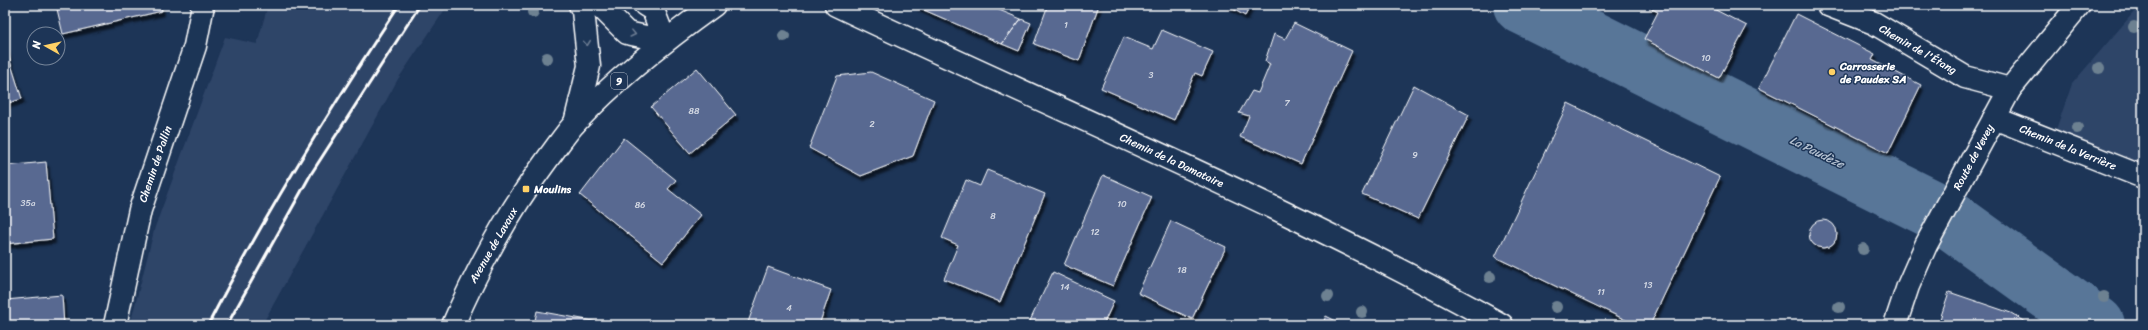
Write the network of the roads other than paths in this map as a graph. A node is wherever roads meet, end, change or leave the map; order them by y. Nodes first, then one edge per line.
1 (203, 5) edge
2 (580, 5) edge
3 (599, 5) edge
4 (645, 5) edge
5 (714, 5) edge
6 (836, 5) edge
7 (1828, 5) edge
8 (2079, 5) edge
9 (665, 40) junction
10 (2010, 89) junction
11 (1994, 118) junction
12 (575, 123) junction
13 (2143, 177) edge
14 (1908, 286) junction
15 (115, 325) edge
16 (453, 325) edge
17 (1502, 325) edge
18 (1879, 325) edge
19 (1895, 325) edge

1 - 15 street, Chemin de Pallin
2 -> 12 street
3 -> 9 street
4 - 9 street
5 - 9 street, Avenue de Lavaux / 9
6 - 17 street, Chemin de la Damataire
7 - 10 street, Chemin de l'Étang
8 - 10 street, Route de Vevey
9 - 12 street, Avenue de Lavaux / 9
10 - 11 street, Route de Vevey
11 - 13 street, Chemin de la Verrière
11 - 14 street, Route de Vevey
12 - 16 street, Avenue de Lavaux / 9
14 - 18 street
14 - 19 street, Route de Vevey

